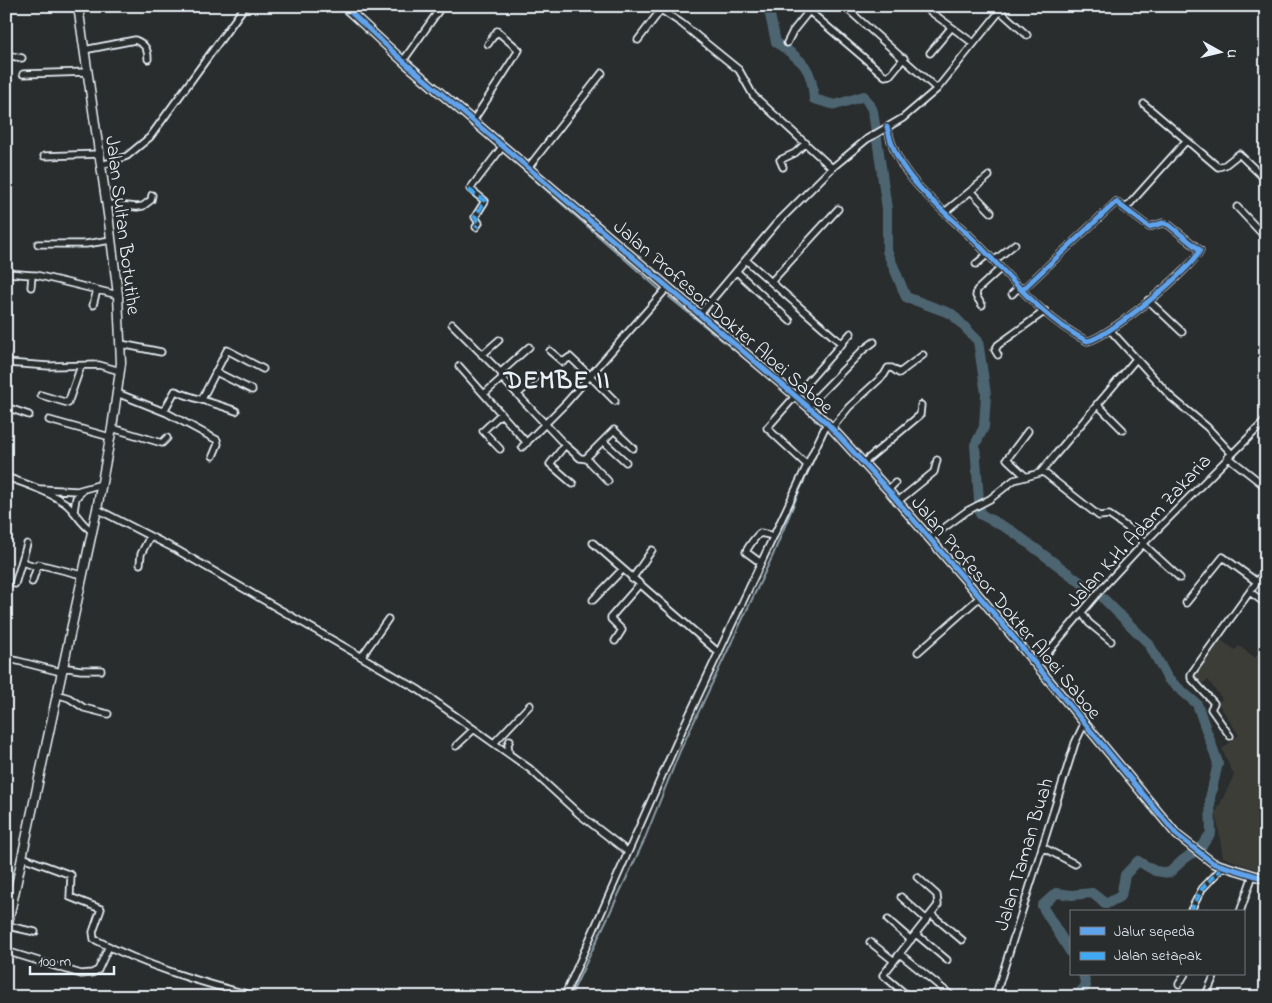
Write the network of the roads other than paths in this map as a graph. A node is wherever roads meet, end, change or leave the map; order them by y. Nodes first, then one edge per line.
1 (78, 6) edge
2 (245, 6) edge
3 (344, 6) edge
4 (442, 6) edge
5 (844, 6) edge
6 (923, 6) edge
7 (658, 8) edge
8 (811, 8) edge
9 (1002, 9) edge
10 (951, 28) junction
11 (1027, 35) dead end
12 (638, 40) dead end
13 (787, 43) dead end
14 (973, 43) junction
15 (488, 44) dead end
16 (84, 50) junction
17 (930, 53) dead end
18 (6, 55) edge
19 (22, 58) dead end
20 (904, 58) junction
21 (148, 59) dead end
22 (403, 61) junction
23 (88, 72) junction
24 (602, 73) dead end
25 (23, 74) dead end
26 (937, 89) junction
27 (1144, 104) dead end
28 (473, 121) junction
29 (887, 127) junction
30 (1186, 141) junction
31 (806, 143) junction
32 (503, 146) junction
33 (100, 154) junction
34 (44, 156) dead end
35 (102, 165) junction
36 (783, 167) dead end
37 (528, 168) junction
38 (832, 168) junction
39 (989, 176) dead end
40 (1266, 180) edge
41 (972, 192) junction
42 (152, 195) dead end
43 (107, 204) junction
44 (1126, 208) junction
45 (1237, 208) dead end
46 (838, 209) dead end
47 (945, 212) junction
48 (991, 212) dead end
49 (476, 227) dead end
50 (1266, 238) edge
51 (111, 240) junction
52 (38, 244) dead end
53 (1015, 244) dead end
54 (988, 254) junction
55 (746, 260) junction
56 (994, 260) junction
57 (976, 264) dead end
58 (1002, 268) junction
59 (736, 271) junction
60 (6, 273) edge
61 (32, 275) junction
62 (771, 282) junction
63 (31, 286) dead end
64 (666, 288) junction
65 (1021, 288) junction
66 (97, 290) junction
67 (1012, 294) dead end
68 (118, 295) junction
69 (1148, 300) junction
70 (93, 305) dead end
71 (982, 305) dead end
72 (1045, 310) junction
73 (699, 315) junction
74 (790, 321) dead end
75 (452, 324) dead end
76 (1111, 331) junction
77 (1182, 332) dead end
78 (851, 333) dead end
79 (499, 340) dead end
80 (874, 342) dead end
81 (121, 344) junction
82 (842, 344) junction
83 (529, 347) dead end
84 (550, 351) dead end
85 (162, 352) dead end
86 (6, 355) edge
87 (482, 355) junction
88 (923, 355) dead end
89 (998, 355) dead end
90 (1136, 359) junction
91 (7, 363) edge
92 (81, 366) junction
93 (459, 366) dead end
94 (263, 368) dead end
95 (120, 371) junction
96 (216, 372) junction
97 (501, 376) junction
98 (538, 376) dead end
99 (590, 376) junction
100 (7, 387) edge
101 (252, 390) dead end
102 (117, 393) junction
103 (484, 394) junction
104 (518, 394) junction
105 (6, 395) edge
106 (41, 395) dead end
107 (795, 395) junction
108 (202, 399) junction
109 (615, 402) dead end
110 (1097, 404) junction
111 (921, 405) dead end
112 (808, 406) junction
113 (6, 407) edge
114 (164, 411) junction
115 (236, 411) dead end
116 (501, 414) junction
117 (29, 415) dead end
118 (49, 420) dead end
119 (1266, 420) edge
120 (545, 425) junction
121 (829, 426) junction
122 (112, 428) junction
123 (1123, 430) dead end
124 (1028, 431) dead end
125 (110, 437) junction
126 (167, 438) dead end
127 (603, 441) junction
128 (565, 445) junction
129 (633, 448) dead end
130 (500, 449) dead end
131 (1230, 455) junction
132 (213, 456) dead end
133 (586, 458) junction
134 (937, 460) dead end
135 (626, 462) dead end
136 (863, 463) junction
137 (807, 465) junction
138 (1042, 470) junction
139 (1025, 476) junction
140 (6, 477) edge
141 (608, 481) dead end
142 (895, 483) dead end
143 (102, 484) junction
144 (573, 484) dead end
145 (1266, 487) edge
146 (41, 489) junction
147 (83, 490) junction
148 (888, 490) junction
149 (897, 502) junction
150 (97, 509) junction
151 (74, 511) junction
152 (92, 531) junction
153 (150, 536) junction
154 (774, 536) junction
155 (929, 539) junction
156 (593, 543) dead end
157 (27, 544) dead end
158 (1143, 544) junction
159 (652, 550) dead end
160 (22, 562) junction
161 (761, 563) junction
162 (140, 564) dead end
163 (35, 566) junction
164 (1266, 569) edge
165 (622, 570) junction
166 (82, 575) junction
167 (632, 578) junction
168 (1180, 578) dead end
169 (32, 582) dead end
170 (1257, 582) junction
171 (15, 584) dead end
172 (639, 585) junction
173 (1250, 592) junction
174 (980, 597) junction
175 (593, 600) dead end
176 (1186, 603) dead end
177 (1266, 604) edge
178 (1082, 613) junction
179 (388, 619) dead end
180 (615, 641) dead end
181 (1111, 641) dead end
182 (918, 652) dead end
183 (719, 653) junction
184 (362, 656) junction
185 (6, 658) edge
186 (1037, 665) junction
187 (61, 669) junction
188 (101, 670) dead end
189 (56, 694) junction
190 (530, 705) dead end
191 (108, 714) dead end
192 (1085, 722) junction
193 (474, 729) junction
194 (1230, 736) dead end
195 (510, 740) dead end
196 (494, 743) junction
197 (456, 746) dead end
198 (508, 753) junction
199 (1042, 847) junction
200 (628, 852) junction
201 (22, 857) junction
202 (1075, 864) dead end
203 (1223, 867) junction
204 (1253, 875) junction
205 (917, 877) dead end
206 (1266, 879) edge
207 (901, 897) dead end
208 (1191, 910) edge
209 (1241, 910) edge
210 (932, 914) junction
211 (888, 920) dead end
212 (928, 920) junction
213 (7, 929) edge
214 (35, 932) dead end
215 (916, 934) junction
216 (911, 940) junction
217 (962, 940) dead end
218 (870, 942) dead end
219 (109, 946) junction
220 (6, 951) edge
221 (900, 954) junction
222 (947, 960) dead end
223 (894, 961) junction
224 (1183, 976) edge
225 (1214, 976) edge
226 (1179, 984) dead end
227 (258, 997) edge
228 (564, 997) edge
229 (909, 997) edge
230 (953, 997) edge
231 (995, 997) edge
232 (1205, 997) edge

1 - 16 main road, Jalan Sultan Botutihe
2 - 35 street
3 - 22 street, Jalan Profesor Dokter Aloei Saboe
4 - 22 street
5 - 20 street
6 - 10 street
7 - 12 street
7 - 31 street
8 - 13 street
8 - 20 street
9 - 11 street
9 - 14 street
10 - 14 street
10 - 17 street
14 - 26 street
15 - 28 street
16 - 21 street
16 - 23 main road, Jalan Sultan Botutihe
18 - 19 street
20 - 26 street
22 - 28 street, Jalan Profesor Dokter Aloei Saboe
23 - 25 street
23 - 33 main road, Jalan Sultan Botutihe
24 - 37 street
26 - 29 street
27 - 30 street
28 - 32 street, Jalan Profesor Dokter Aloei Saboe
29 - 38 street
29 - 47 street
30 - 40 street
30 - 44 street
31 - 36 street
31 - 38 street
32 - 37 street, Jalan Profesor Dokter Aloei Saboe
32 - 49 street
33 - 34 street
33 - 35 main road, Jalan Sultan Botutihe
35 - 43 main road, Jalan Sultan Botutihe
37 - 64 street, Jalan Profesor Dokter Aloei Saboe
38 - 55 street
39 - 41 street
41 - 47 street
41 - 48 street
42 - 43 street
43 - 51 main road, Jalan Sultan Botutihe
44 - 65 street
44 - 69 street
45 - 50 street
46 - 62 street
47 - 54 street
51 - 52 street
51 - 68 main road, Jalan Sultan Botutihe
53 - 56 street
54 - 56 street
54 - 57 street
55 - 59 street
55 - 62 street
56 - 58 street
58 - 65 street
58 - 71 street
59 - 73 street
59 - 74 street
60 - 61 street
61 - 63 street
61 - 66 street
62 - 82 street
64 - 73 street, Jalan Profesor Dokter Aloei Saboe
64 - 99 street
65 - 67 street
65 - 72 street
66 - 68 street
66 - 70 street
68 - 81 main road, Jalan Sultan Botutihe
69 - 76 street
69 - 77 street
72 - 76 street
72 - 89 street
73 - 107 street, Jalan Profesor Dokter Aloei Saboe
75 - 87 street
76 - 90 street
78 - 82 street
79 - 87 street
80 - 112 street
81 - 85 street
81 - 95 main road, Jalan Sultan Botutihe
82 - 107 street
83 - 97 street
84 - 99 street
86 - 91 street
87 - 97 street
88 - 121 street
90 - 110 street
90 - 131 street
91 - 92 street
91 - 100 street
92 - 95 street
92 - 106 street
93 - 103 street
94 - 96 street
95 - 102 main road, Jalan Sultan Botutihe
96 - 101 street
96 - 108 street
97 - 103 street
97 - 104 street
98 - 104 street
99 - 109 street
99 - 120 street
100 - 105 street
102 - 114 street
102 - 122 main road, Jalan Sultan Botutihe
103 - 116 street
104 - 120 street
107 - 112 street, Jalan Profesor Dokter Aloei Saboe
107 - 137 street
108 - 114 street
108 - 115 street
110 - 123 street
110 - 138 street
111 - 136 street
112 - 121 street, Jalan Profesor Dokter Aloei Saboe
113 - 117 street
114 - 132 street
116 - 120 street
116 - 130 street
118 - 125 street
119 - 131 street, Jalan K.H. Adam Zakaria
120 - 128 street
121 - 136 street, Jalan Profesor Dokter Aloei Saboe
121 - 137 street
122 - 125 main road, Jalan Sultan Botutihe
122 - 126 street
124 - 139 street
125 - 143 main road, Jalan Sultan Botutihe
127 - 129 street
127 - 133 street
127 - 135 street
128 - 133 street
128 - 144 street
131 - 145 street
131 - 158 street, Jalan K.H. Adam Zakaria
133 - 141 street
134 - 149 street
136 - 148 street, Jalan Profesor Dokter Aloei Saboe
137 - 154 street
138 - 139 street
138 - 158 street
139 - 155 street
140 - 146 street
142 - 148 street
143 - 147 street
143 - 150 main road, Jalan Sultan Botutihe
146 - 147 street
146 - 151 street
147 - 151 street
148 - 149 street, Jalan Profesor Dokter Aloei Saboe
149 - 155 street, Jalan Profesor Dokter Aloei Saboe
150 - 152 main road, Jalan Sultan Botutihe
150 - 153 street
151 - 152 street
152 - 166 main road, Jalan Sultan Botutihe
153 - 162 street
153 - 184 street
154 - 161 street
154 - 161 street
155 - 174 street, Jalan Profesor Dokter Aloei Saboe
156 - 165 street
157 - 160 street
158 - 168 street
158 - 178 street, Jalan K.H. Adam Zakaria
159 - 167 street
160 - 163 street
160 - 171 street
161 - 183 street
163 - 166 street
163 - 169 street
164 - 170 street
165 - 167 street
165 - 175 street
166 - 187 main road, Jalan Sultan Botutihe
167 - 172 street
170 - 173 street
170 - 176 street
172 - 180 street
172 - 183 street
173 - 177 street
173 - 194 street
174 - 182 street
174 - 186 street, Jalan Profesor Dokter Aloei Saboe
178 - 181 street
178 - 186 street, Jalan K.H. Adam Zakaria
179 - 184 street
183 - 200 street
184 - 193 street
185 - 187 street
186 - 192 street, Jalan Profesor Dokter Aloei Saboe
187 - 188 street
187 - 189 main road, Jalan Sultan Botutihe
189 - 191 street
189 - 201 main road, Jalan Sultan Botutihe
190 - 196 street
192 - 199 street, Jalan Taman Buah
192 - 203 street, Jalan Profesor Dokter Aloei Saboe
193 - 196 street
193 - 197 street
195 - 198 street
196 - 198 street
198 - 200 street
199 - 202 street
199 - 231 street, Jalan Taman Buah
200 - 228 street
201 - 213 main road, Jalan Sultan Botutihe
201 - 219 street
203 - 204 street, Jalan Profesor Dokter Aloei Saboe
203 - 208 street
204 - 206 street, Jalan Profesor Dokter Aloei Saboe
204 - 209 street
205 - 210 street
207 - 212 street
210 - 212 street
210 - 217 street
211 - 216 street
212 - 215 street
213 - 214 street
215 - 216 street
215 - 222 street
216 - 221 street
218 - 223 street
219 - 220 street
219 - 227 street
221 - 223 street
221 - 230 street
223 - 229 street
224 - 226 street
225 - 232 street

